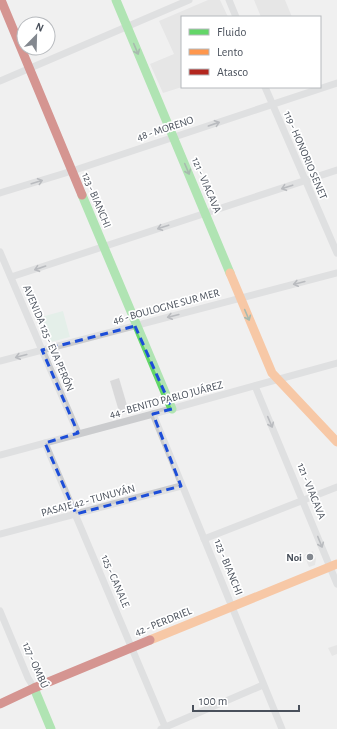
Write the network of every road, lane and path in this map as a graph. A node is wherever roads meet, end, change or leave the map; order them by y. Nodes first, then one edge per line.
1 (1, 0) edge
2 (116, 0) edge
3 (189, 0) edge
4 (229, 0) edge
5 (236, 16) edge
6 (127, 26) junction
7 (30, 68) junction
8 (0, 81) edge
9 (337, 83) edge
10 (265, 88) edge
11 (273, 104) junction
12 (174, 137) junction
13 (337, 170) edge
14 (72, 171) junction
15 (305, 181) junction
16 (0, 193) edge
17 (205, 214) junction
18 (104, 246) junction
19 (0, 252) edge
20 (337, 253) edge
21 (337, 273) edge
22 (11, 277) junction
23 (240, 298) junction
24 (135, 326) junction
25 (42, 350) junction
26 (0, 361) edge
27 (337, 363) edge
28 (277, 379) junction
29 (255, 386) junction
30 (172, 409) junction
31 (153, 414) junction
32 (78, 434) junction
33 (337, 442) edge
34 (45, 443) junction
35 (0, 455) edge
36 (181, 486) junction
37 (337, 487) edge
38 (303, 500) junction
39 (76, 514) junction
40 (0, 534) edge
41 (204, 539) junction
42 (333, 565) edge
43 (337, 584) edge
44 (232, 606) junction
45 (0, 611) edge
46 (132, 647) junction
47 (264, 685) junction
48 (34, 688) junction
49 (0, 704) edge
50 (164, 728) edge
51 (51, 729) edge
52 (282, 729) edge

1 - 7 street, 123 - BIANCHI
2 - 6 street, 121 - VIACAVA
3 - 6 street
4 - 5 street
6 - 7 street
6 -> 12 street, 121 - VIACAVA
7 - 8 street
7 - 14 street, 123 - BIANCHI
9 - 11 street, 48 - MORENO
10 - 11 street, 119 - HONORIO SENET
12 -> 11 street, 48 - MORENO
11 - 15 street, 119 - HONORIO SENET
12 - 14 street, 48 - MORENO
12 -> 17 street, 121 - VIACAVA
13 - 15 street
16 -> 14 street, 48 - MORENO
14 - 18 street, 123 - BIANCHI
15 -> 17 street
15 - 20 street, 119 - HONORIO SENET
17 -> 18 street
17 - 23 street, 121 - VIACAVA
18 -> 22 street
18 - 24 street, 123 - BIANCHI
19 - 22 street, AVENIDA 125 - EVA PERÓN
21 -> 23 street, 46 - BOULOGNE SUR MER
22 - 25 street, AVENIDA 125 - EVA PERÓN
23 -> 24 street, 46 - BOULOGNE SUR MER
23 -> 28 street, 121 - VIACAVA
24 - 25 street, 46 - BOULOGNE SUR MER
24 - 30 street, 123 - BIANCHI
25 -> 26 street, 46 - BOULOGNE SUR MER
25 - 32 street, AVENIDA 125 - EVA PERÓN
27 - 28 street, 44 - BENITO PABLO JUÁREZ
28 - 29 street, 44 - BENITO PABLO JUÁREZ
28 - 33 street, 121 - VIACAVA
29 - 30 street, 44 - BENITO PABLO JUÁREZ
29 -> 38 street, 121 - VIACAVA
30 - 31 street, 44 - BENITO PABLO JUÁREZ
31 - 32 street, 44 - BENITO PABLO JUÁREZ
31 - 36 street, 123 - BIANCHI
32 - 34 street, 44 - BENITO PABLO JUÁREZ
34 - 35 street, 44 - BENITO PABLO JUÁREZ
34 - 39 street, 125 - CANALE
36 - 39 street, PASAJE 42 - TUNUYÁN
36 - 41 street, 123 - BIANCHI
37 - 38 street
38 - 41 street
38 -> 42 street, 121 - VIACAVA
39 - 40 street, PASAJE 42 - TUNUYÁN
39 - 46 street, 125 - CANALE
41 - 44 street, 123 - BIANCHI
42 - 43 street, 121 - VIACAVA
42 - 44 street, 42 - PERDRIEL
44 - 46 street, 42 - PERDRIEL
44 - 47 street, 123 - BIANCHI
45 - 48 street, 127 - OMBÚ
46 - 48 street, 42 - PERDRIEL
46 - 50 street, 125 - CANALE
47 - 50 street
47 - 52 street, 123 - BIANCHI
48 - 49 street, 42 - PERDRIEL
48 - 51 street, 127 - OMBÚ

